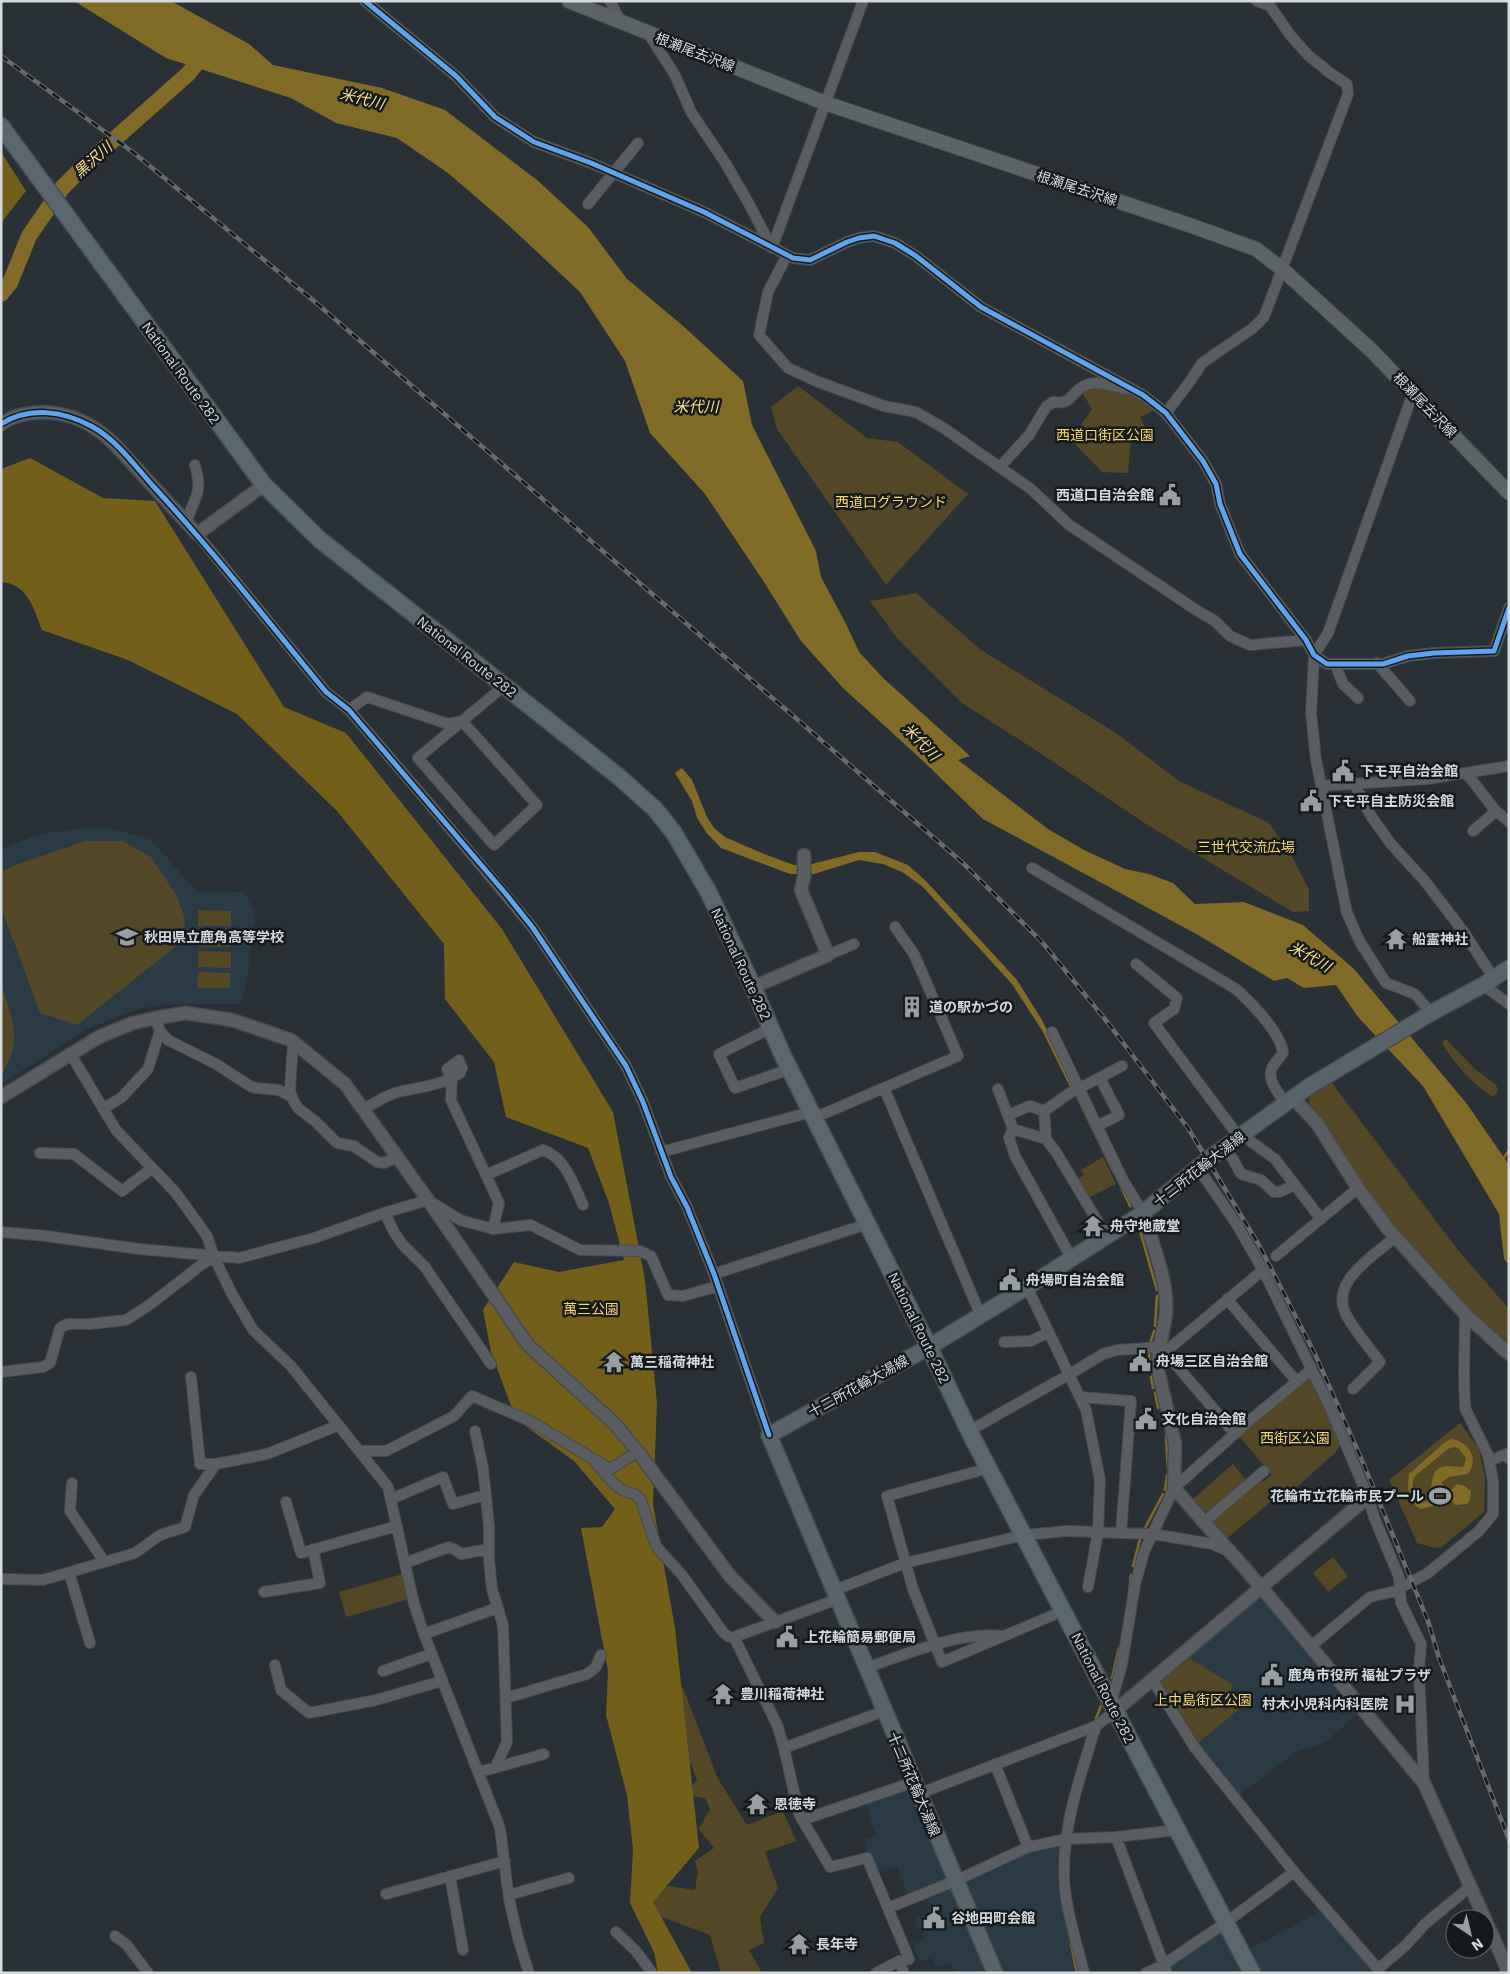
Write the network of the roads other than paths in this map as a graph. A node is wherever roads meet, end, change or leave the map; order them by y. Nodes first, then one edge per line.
1 (365, 1) edge
2 (569, 1) edge
3 (610, 1) edge
4 (863, 1) edge
5 (1256, 1) edge
6 (1271, 4) edge
7 (622, 24) junction
8 (648, 33) junction
9 (825, 103) junction
10 (1, 126) edge
11 (638, 143) dead end
12 (614, 172) junction
13 (588, 204) dead end
14 (772, 248) junction
15 (787, 255) junction
16 (1282, 269) junction
17 (1136, 391) junction
18 (1413, 393) junction
19 (1166, 412) junction
20 (1, 424) edge
21 (195, 465) dead end
22 (1000, 467) junction
23 (264, 485) junction
24 (1509, 492) edge
25 (186, 522) junction
26 (197, 534) junction
27 (1509, 608) edge
28 (1306, 640) junction
29 (1314, 655) junction
30 (1377, 663) junction
31 (1335, 664) junction
32 (504, 686) junction
33 (1358, 698) dead end
34 (1410, 701) dead end
35 (349, 710) junction
36 (462, 721) junction
37 (1509, 766) edge
38 (1467, 774) junction
39 (1355, 785) junction
40 (1321, 786) junction
41 (1496, 811) junction
42 (1509, 822) edge
43 (1473, 831) dead end
44 (804, 858) dead end
45 (1032, 868) dead end
46 (895, 926) dead end
47 (854, 944) dead end
48 (828, 955) junction
49 (1136, 964) dead end
50 (1509, 968) edge
51 (1488, 981) junction
52 (753, 987) junction
53 (1509, 1004) edge
54 (1431, 1013) junction
55 (155, 1018) junction
56 (771, 1028) junction
57 (160, 1031) junction
58 (1052, 1032) dead end
59 (293, 1041) junction
60 (70, 1053) junction
61 (1122, 1066) dead end
62 (790, 1069) junction
63 (1100, 1078) junction
64 (884, 1088) junction
65 (998, 1089) dead end
66 (1075, 1091) junction
67 (1, 1097) edge
68 (292, 1097) junction
69 (1289, 1101) junction
70 (103, 1109) junction
71 (363, 1109) junction
72 (1044, 1111) junction
73 (812, 1115) junction
74 (1008, 1115) junction
75 (1097, 1126) junction
76 (1013, 1129) junction
77 (1241, 1136) junction
78 (1046, 1139) junction
79 (1224, 1148) junction
80 (662, 1152) junction
81 (40, 1153) dead end
82 (398, 1157) junction
83 (152, 1168) junction
84 (1198, 1168) junction
85 (486, 1175) junction
86 (1295, 1185) junction
87 (1358, 1188) junction
88 (428, 1200) junction
89 (583, 1205) dead end
90 (387, 1212) junction
91 (1143, 1213) junction
92 (1321, 1219) junction
93 (867, 1224) junction
94 (493, 1229) junction
95 (1, 1232) edge
96 (1107, 1236) junction
97 (1396, 1237) junction
98 (1276, 1256) tunnel mouth
99 (214, 1257) junction
100 (1072, 1259) junction
101 (1263, 1270) junction
102 (714, 1274) junction
103 (718, 1286) junction
104 (1027, 1287) junction
105 (1227, 1299) junction
106 (1465, 1314) junction
107 (981, 1316) junction
108 (1049, 1332) junction
109 (1004, 1342) dead end
110 (929, 1347) junction
111 (1162, 1349) junction
112 (1509, 1354) edge
113 (491, 1364) dead end
114 (1312, 1369) junction
115 (1, 1372) edge
116 (1070, 1374) junction
117 (191, 1377) dead end
118 (1297, 1382) junction
119 (1353, 1389) dead end
120 (1080, 1397) junction
121 (339, 1425) junction
122 (475, 1431) dead end
123 (969, 1431) junction
124 (1235, 1434) junction
125 (769, 1435) junction
126 (360, 1451) junction
127 (638, 1452) junction
128 (591, 1457) junction
129 (1509, 1459) edge
130 (1489, 1461) junction
131 (216, 1464) junction
132 (988, 1468) junction
133 (1264, 1471) dead end
134 (72, 1483) dead end
135 (1174, 1488) junction
136 (485, 1495) junction
137 (1368, 1498) junction
138 (391, 1499) junction
139 (286, 1502) dead end
140 (1204, 1522) junction
141 (397, 1526) junction
142 (1098, 1532) junction
143 (1121, 1533) junction
144 (1153, 1534) junction
145 (1024, 1535) junction
146 (489, 1549) junction
147 (313, 1550) junction
148 (1230, 1551) junction
149 (104, 1561) junction
150 (405, 1563) junction
151 (905, 1563) junction
152 (69, 1572) junction
153 (1, 1579) edge
154 (1088, 1587) dead end
155 (1262, 1588) junction
156 (1400, 1589) junction
157 (264, 1592) dead end
158 (836, 1594) junction
159 (497, 1608) junction
160 (1063, 1611) junction
161 (775, 1622) junction
162 (424, 1634) junction
163 (1003, 1636) junction
164 (734, 1637) junction
165 (90, 1643) dead end
166 (935, 1644) junction
167 (1310, 1647) junction
168 (431, 1654) junction
169 (601, 1655) dead end
170 (276, 1665) dead end
171 (866, 1668) junction
172 (383, 1671) dead end
173 (442, 1681) junction
174 (1153, 1681) junction
175 (506, 1698) junction
176 (1113, 1707) junction
177 (884, 1711) junction
178 (1096, 1726) junction
179 (784, 1748) junction
180 (544, 1754) dead end
181 (995, 1764) junction
182 (495, 1768) junction
183 (479, 1772) junction
184 (1424, 1783) junction
185 (916, 1788) junction
186 (802, 1820) junction
187 (1177, 1830) junction
188 (1116, 1838) junction
189 (1066, 1840) junction
190 (1028, 1847) junction
191 (505, 1860) junction
192 (1294, 1872) junction
193 (450, 1876) junction
194 (569, 1878) dead end
195 (955, 1881) junction
196 (1471, 1886) junction
197 (386, 1894) dead end
198 (509, 1895) junction
199 (888, 1908) junction
200 (1225, 1923) junction
201 (616, 1932) dead end
202 (115, 1936) dead end
203 (463, 1950) dead end
204 (899, 1961) junction
205 (1165, 1969) edge
206 (1379, 1971) edge
207 (148, 1973) edge
208 (529, 1973) edge
209 (652, 1973) edge
210 (876, 1973) edge
211 (904, 1973) edge
212 (995, 1973) edge
213 (1084, 1973) edge
214 (1146, 1973) edge
215 (1252, 1973) edge
216 (1507, 1973) edge

1 - 12 street
2 - 7 main road, 根瀬尾去沢線
3 - 7 street
4 - 9 street
5 - 6 street
6 - 16 street
7 - 8 main road, 根瀬尾去沢線
8 - 9 main road, 根瀬尾去沢線
8 - 14 street
9 - 14 street
9 - 16 main road, 根瀬尾去沢線
10 - 23 highway, National Route 282
11 - 12 street
12 - 13 street
12 - 14 street
14 - 15 street
15 - 17 street
15 - 22 street
16 - 18 main road, 根瀬尾去沢線
16 - 19 street
17 - 19 street
17 - 22 street
18 - 24 main road, 根瀬尾去沢線
18 - 29 street
19 - 28 street
20 - 25 street
21 - 25 street
22 - 28 street
23 - 26 street
23 - 32 highway, National Route 282
25 - 26 street
26 - 35 street
27 - 30 street
28 - 29 street
29 - 31 street
29 - 40 street
30 - 31 street
30 - 34 street
31 - 33 street
32 - 36 street
32 - 52 highway, National Route 282
35 - 36 street
35 - 80 street
36 - 36 street
37 - 38 street
38 - 39 street
38 - 41 street
39 - 40 street
39 - 51 street
40 - 54 street
41 - 42 street
41 - 43 street
44 - 48 street
45 - 69 street
46 - 64 street
47 - 48 street
48 - 52 street
49 - 77 street
50 - 51 main road, 十二所花輪大湯線
51 - 53 street
51 - 54 main road, 十二所花輪大湯線
52 - 56 highway, National Route 282
54 - 69 main road, 十二所花輪大湯線
55 - 57 street
55 - 59 street
55 - 60 street
56 - 62 highway, National Route 282
56 - 62 street
57 - 68 street
57 - 70 street
58 - 66 street
59 - 68 street
59 - 71 street
60 - 67 street
60 - 70 street
61 - 63 street
62 - 73 highway, National Route 282
63 - 66 street
63 - 75 street
64 - 73 street
64 - 107 street
65 - 74 street
66 - 72 street
66 - 75 street
68 - 82 street
69 - 77 main road, 十二所花輪大湯線
69 - 87 street
70 - 83 street
71 - 82 street
71 - 85 street
72 - 74 street
72 - 78 street
73 - 80 street
73 - 93 highway, National Route 282
74 - 76 street
75 - 91 street
76 - 78 street
76 - 100 street
77 - 79 main road, 十二所花輪大湯線
77 - 86 street
78 - 96 street
79 - 84 main road, 十二所花輪大湯線
79 - 86 street
80 - 102 street
81 - 83 street
82 - 88 street
83 - 99 street
84 - 91 main road, 十二所花輪大湯線
84 - 101 street
85 - 89 street
85 - 94 street
86 - 92 street
87 - 92 street
87 - 97 street
88 - 90 street
88 - 94 street
88 - 127 street
90 - 99 street
90 - 113 street
91 - 96 main road, 十二所花輪大湯線
91 - 111 street
92 - 98 street
93 - 102 street
93 - 110 highway, National Route 282
94 - 103 street
95 - 99 street
96 - 100 main road, 十二所花輪大湯線
97 - 106 street
97 - 119 street
99 - 115 street
99 - 121 street
100 - 104 main road, 十二所花輪大湯線
101 - 105 street
101 - 114 street
102 - 103 street
103 - 125 street
104 - 107 main road, 十二所花輪大湯線
104 - 108 street
105 - 111 street
105 - 118 street
106 - 112 street
106 - 130 street
107 - 110 main road, 十二所花輪大湯線
108 - 109 street
108 - 116 street
110 - 123 highway, National Route 282
110 - 125 main road, 十二所花輪大湯線
111 - 116 street
111 - 124 street
111 - 135 street
114 - 118 street
114 - 137 street
116 - 120 street
116 - 123 street
117 - 131 street
118 - 124 street
120 - 142 street
120 - 143 street
121 - 126 street
121 - 131 street
122 - 136 street
123 - 132 highway, National Route 282
124 - 135 street
125 - 158 main road, 十二所花輪大湯線
126 - 128 street
126 - 138 street
127 - 128 street
127 - 161 street
128 - 164 street
129 - 130 street
130 - 156 street
131 - 149 street
132 - 145 highway, National Route 282
132 - 151 street
133 - 140 street
134 - 149 street
135 - 140 street
135 - 144 street
136 - 138 street
136 - 146 street
137 - 155 street
137 - 156 street
138 - 141 street
139 - 147 street
140 - 148 street
141 - 147 street
141 - 150 street
142 - 143 street
142 - 145 street
142 - 154 street
143 - 144 street
144 - 148 street
144 - 176 street
145 - 151 street
145 - 160 highway, National Route 282
146 - 150 street
146 - 159 street
147 - 157 street
148 - 155 street
149 - 152 street
150 - 162 street
151 - 158 street
151 - 166 street
152 - 153 street
152 - 165 street
155 - 167 street
155 - 174 street
156 - 167 street
156 - 184 street
158 - 161 street
158 - 171 main road, 十二所花輪大湯線
159 - 162 street
159 - 175 street
160 - 163 street
160 - 176 highway, National Route 282
161 - 164 street
162 - 168 street
163 - 166 street
163 - 166 street
164 - 179 street
166 - 171 street
167 - 184 street
168 - 172 street
168 - 173 street
169 - 175 street
170 - 173 street
171 - 177 main road, 十二所花輪大湯線
173 - 183 street
174 - 176 street
174 - 192 street
175 - 182 street
176 - 178 street
176 - 187 highway, National Route 282
177 - 179 street
177 - 185 main road, 十二所花輪大湯線
178 - 181 street
178 - 189 street
179 - 186 street
180 - 182 street
181 - 185 street
181 - 190 street
182 - 183 street
183 - 191 street
184 - 196 street
185 - 186 street
185 - 195 main road, 十二所花輪大湯線
186 - 199 street
187 - 188 street
187 - 200 highway, National Route 282
188 - 189 street
188 - 205 street
189 - 190 street
189 - 213 street
190 - 195 street
191 - 193 street
191 - 198 street
192 - 200 street
192 - 206 street
193 - 197 street
193 - 203 street
194 - 198 street
195 - 199 street
195 - 212 main road, 十二所花輪大湯線
196 - 206 street
196 - 216 street
198 - 208 street
199 - 204 street
200 - 205 street
200 - 215 highway, National Route 282
201 - 209 street
202 - 207 street
204 - 210 street
204 - 211 street
205 - 214 street

